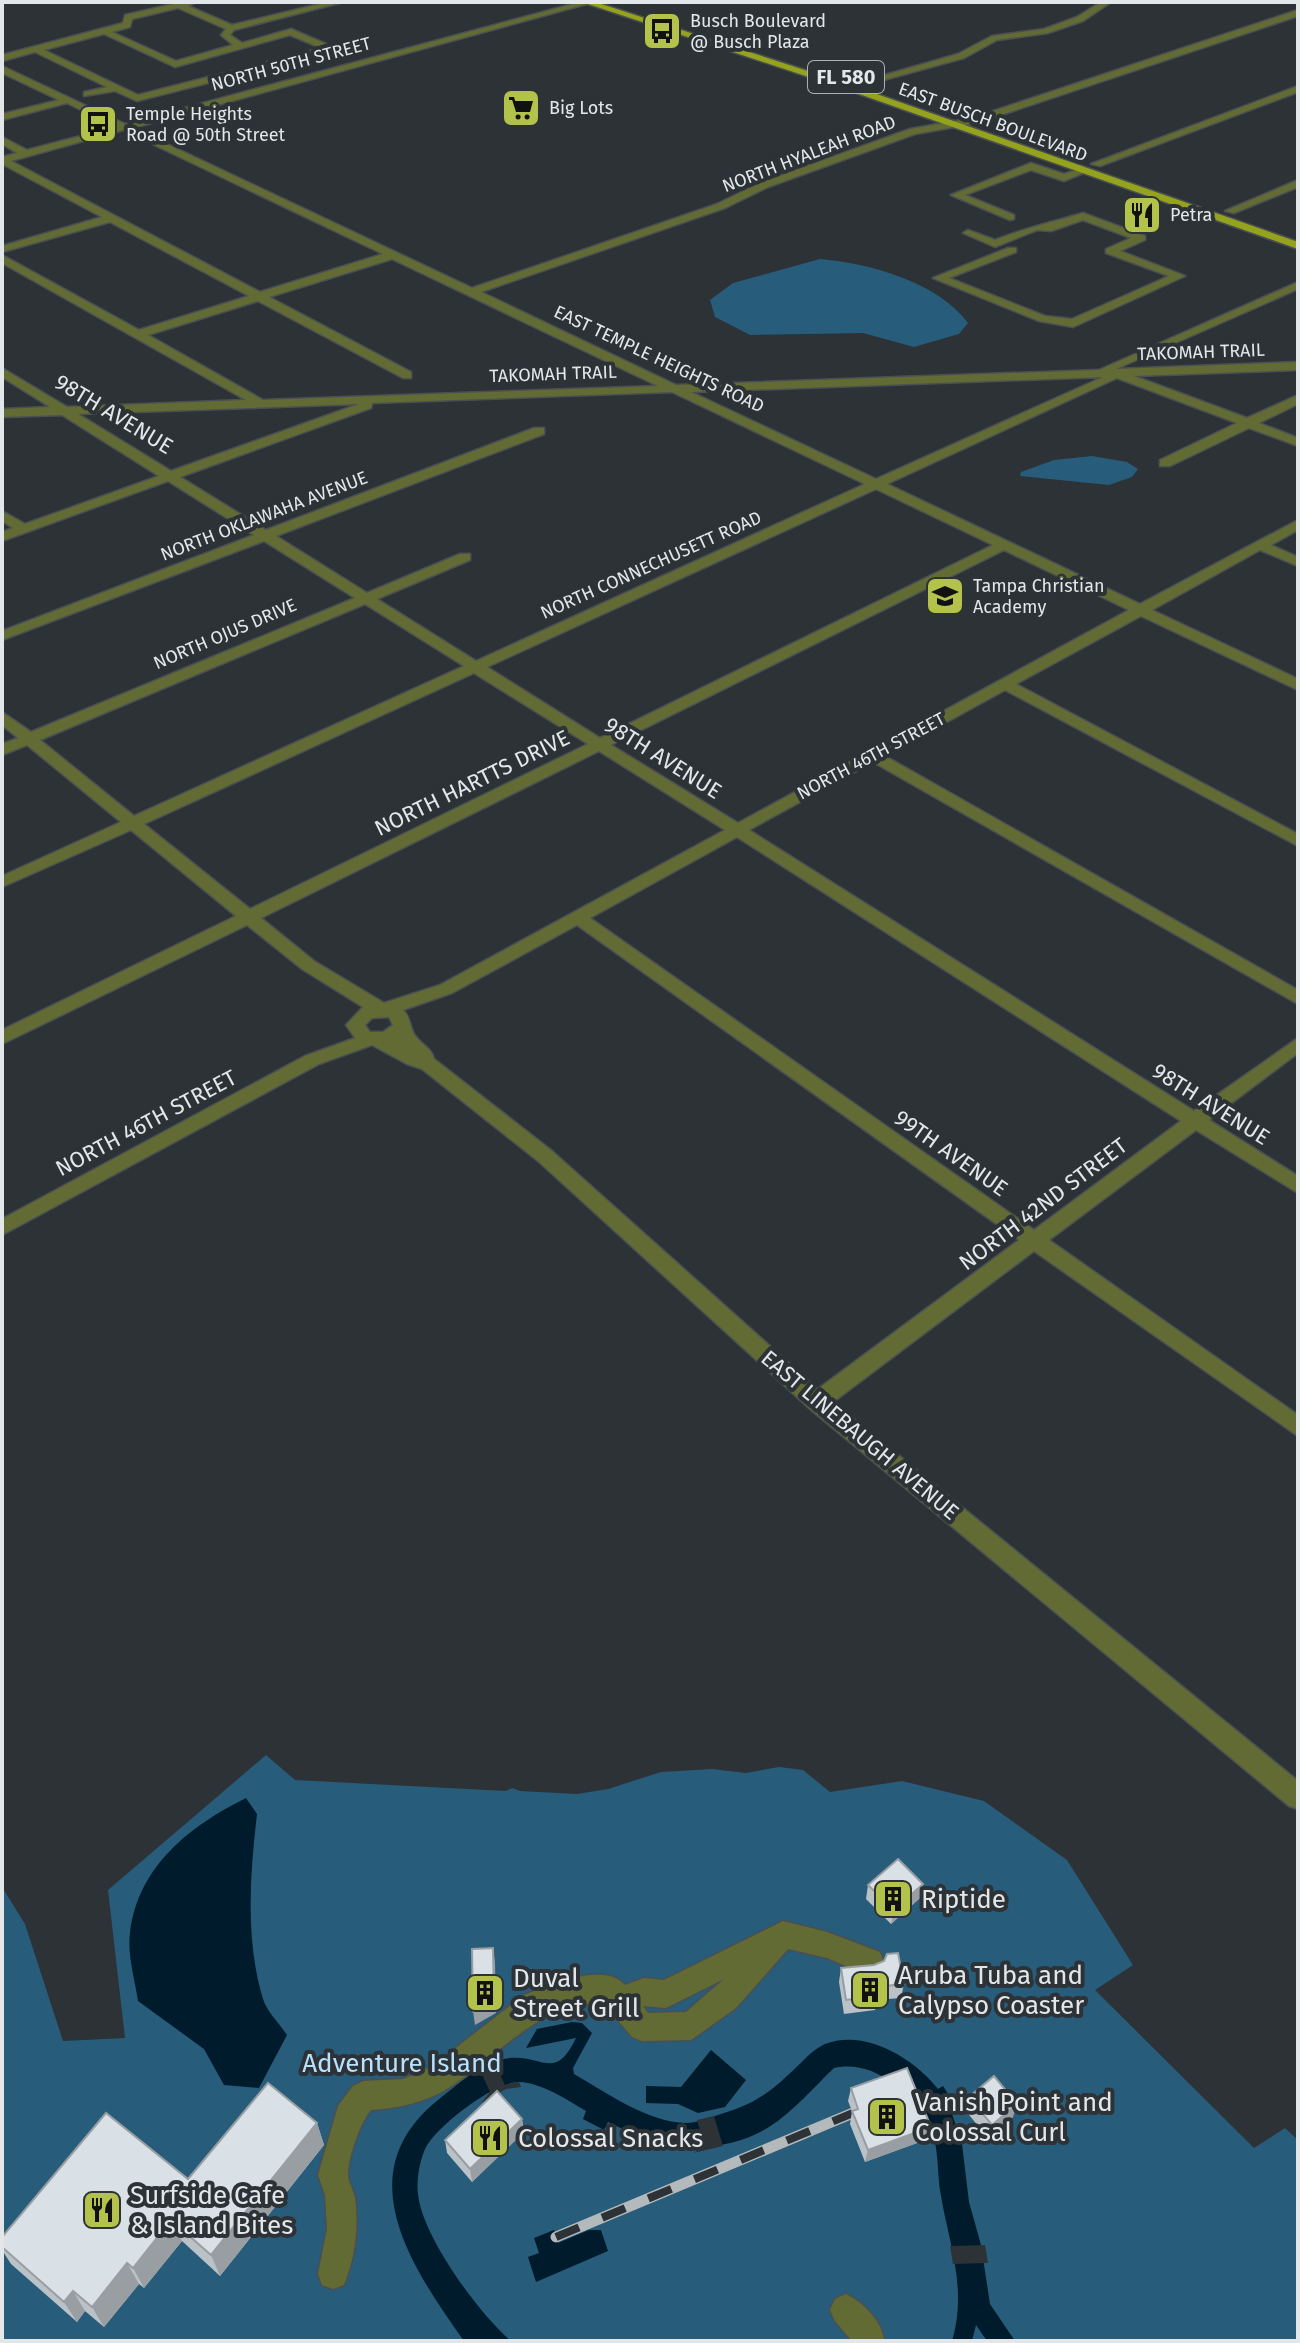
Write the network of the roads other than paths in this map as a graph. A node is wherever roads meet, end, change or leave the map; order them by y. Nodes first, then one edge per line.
1 (193, 2) edge
2 (339, 2) edge
3 (588, 2) edge
4 (612, 2) edge
5 (1107, 2) edge
6 (179, 5) junction
7 (1298, 13) edge
8 (231, 28) junction
9 (108, 33) junction
10 (717, 43) junction
11 (240, 46) junction
12 (36, 49) junction
13 (2, 58) edge
14 (798, 61) junction
15 (2, 69) edge
16 (15, 76) junction
17 (2, 79) edge
18 (862, 83) junction
19 (115, 88) junction
20 (1298, 89) edge
21 (87, 94) dead end
22 (65, 101) junction
23 (2, 117) edge
24 (974, 121) junction
25 (949, 123) junction
26 (118, 127) junction
27 (2, 140) edge
28 (26, 154) junction
29 (2, 160) edge
30 (1096, 164) junction
31 (1083, 171) junction
32 (1099, 177) junction
33 (1298, 183) edge
34 (1230, 211) junction
35 (111, 218) junction
36 (1216, 218) junction
37 (996, 223) dead end
38 (982, 228) dead end
39 (1298, 236) edge
40 (1298, 246) edge
41 (2, 249) edge
42 (1012, 250) dead end
43 (392, 255) junction
44 (2, 258) edge
45 (1298, 285) edge
46 (471, 292) junction
47 (259, 295) junction
48 (139, 334) junction
49 (1298, 366) edge
50 (2, 372) edge
51 (1114, 374) junction
52 (407, 375) dead end
53 (672, 387) junction
54 (382, 399) junction
55 (1298, 399) edge
56 (258, 402) junction
57 (64, 410) junction
58 (2, 413) edge
59 (1251, 423) junction
60 (539, 431) dead end
61 (1298, 442) edge
62 (1165, 463) dead end
63 (173, 476) junction
64 (878, 485) junction
65 (2, 515) edge
66 (1298, 524) edge
67 (23, 529) junction
68 (263, 535) junction
69 (2, 537) edge
70 (1004, 545) junction
71 (1260, 545) junction
72 (465, 557) dead end
73 (1298, 562) edge
74 (362, 597) junction
75 (1141, 610) junction
76 (2, 636) edge
77 (476, 666) junction
78 (1004, 684) junction
79 (1298, 685) edge
80 (2, 717) edge
81 (29, 739) junction
82 (599, 744) junction
83 (2, 750) edge
84 (872, 755) junction
85 (130, 823) junction
86 (734, 829) junction
87 (1298, 841) edge
88 (2, 882) edge
89 (576, 916) junction
90 (247, 917) junction
91 (325, 978) junction
92 (446, 989) junction
93 (1298, 998) edge
94 (383, 1009) junction
95 (357, 1022) junction
96 (402, 1025) junction
97 (2, 1038) edge
98 (374, 1039) junction
99 (1298, 1044) edge
100 (312, 1060) junction
101 (429, 1064) junction
102 (1193, 1119) junction
103 (1298, 1186) edge
104 (2, 1228) edge
105 (1034, 1241) junction
106 (817, 1402) junction
107 (1298, 1427) edge
108 (1298, 1797) edge
109 (783, 1934) junction
110 (870, 1962) edge
111 (621, 2001) junction
112 (333, 2274) dead end
113 (846, 2310) dead end
114 (870, 2336) edge

1 - 6 street
2 - 8 street
3 - 10 main road, EAST BUSCH BOULEVARD / FL 580
3 - 26 street, NORTH 50TH STREET
4 - 14 main road, EAST BUSCH BOULEVARD / FL 580
5 - 18 street
6 - 8 street
6 - 9 street
7 - 24 street, NORTH HYALEAH ROAD
8 - 11 street
9 - 11 street
9 - 12 street
10 - 14 main road
10 - 25 main road, EAST BUSCH BOULEVARD / FL 580
11 - 19 street
12 - 13 street
12 - 19 street
14 - 18 main road, EAST BUSCH BOULEVARD / FL 580
15 - 16 street, EAST TEMPLE HEIGHTS ROAD
16 - 17 street
16 - 22 street, EAST TEMPLE HEIGHTS ROAD
18 - 24 main road, EAST BUSCH BOULEVARD / FL 580
19 - 21 street
20 - 30 street
22 - 23 street
22 - 26 street, EAST TEMPLE HEIGHTS ROAD
24 - 25 street, NORTH HYALEAH ROAD
24 - 30 main road, EAST BUSCH BOULEVARD / FL 580
25 - 31 main road, EAST BUSCH BOULEVARD / FL 580
25 - 46 street, NORTH HYALEAH ROAD
26 - 28 street, NORTH 50TH STREET
26 - 43 street, EAST TEMPLE HEIGHTS ROAD
27 - 28 street
28 - 29 street, NORTH 50TH STREET
29 - 35 street
30 - 34 main road, EAST BUSCH BOULEVARD / FL 580
31 - 32 main road, EAST BUSCH BOULEVARD / FL 580
31 - 37 street
32 - 34 main road
32 - 36 main road, EAST BUSCH BOULEVARD / FL 580
33 - 34 street
34 - 39 main road, EAST BUSCH BOULEVARD / FL 580
35 - 41 street
35 - 47 street
36 - 39 main road
36 - 40 main road, EAST BUSCH BOULEVARD / FL 580
38 - 42 street
43 - 46 street, EAST TEMPLE HEIGHTS ROAD
43 - 47 street
44 - 48 street
45 - 51 street, NORTH CONNECHUSETT ROAD
46 - 53 street, EAST TEMPLE HEIGHTS ROAD
47 - 48 street
47 - 52 street
48 - 56 street
49 - 51 street, TAKOMAH TRAIL
50 - 57 street, 98TH AVENUE
51 - 53 street, TAKOMAH TRAIL
51 - 59 street
51 - 64 street, NORTH CONNECHUSETT ROAD
53 - 54 street, TAKOMAH TRAIL
53 - 64 street, EAST TEMPLE HEIGHTS ROAD
54 - 56 street, TAKOMAH TRAIL
54 - 63 street
55 - 59 street
56 - 57 street, TAKOMAH TRAIL
57 - 58 street, TAKOMAH TRAIL
57 - 63 street, 98TH AVENUE
59 - 61 street
59 - 62 street
60 - 68 street, NORTH OKLAWAHA AVENUE
63 - 67 street
63 - 68 street, 98TH AVENUE
64 - 70 street, EAST TEMPLE HEIGHTS ROAD
64 - 77 street, NORTH CONNECHUSETT ROAD
65 - 67 street
66 - 71 street, NORTH 46TH STREET
67 - 69 street
68 - 74 street, 98TH AVENUE
68 - 76 street, NORTH OKLAWAHA AVENUE
70 - 75 street, EAST TEMPLE HEIGHTS ROAD
70 - 82 street, NORTH HARTTS DRIVE
71 - 73 street
71 - 75 street, NORTH 46TH STREET
72 - 74 street, NORTH OJUS DRIVE
74 - 77 street, 98TH AVENUE
74 - 81 street, NORTH OJUS DRIVE
75 - 78 street, NORTH 46TH STREET
75 - 79 street, EAST TEMPLE HEIGHTS ROAD
77 - 82 street, 98TH AVENUE
77 - 85 street, NORTH CONNECHUSETT ROAD
78 - 84 street, NORTH 46TH STREET
78 - 87 street
80 - 81 street
81 - 83 street, NORTH OJUS DRIVE
81 - 85 street
82 - 86 street, 98TH AVENUE
82 - 90 street, NORTH HARTTS DRIVE
84 - 86 street, NORTH 46TH STREET
84 - 93 street
85 - 88 street, NORTH CONNECHUSETT ROAD
85 - 90 street
86 - 89 street, NORTH 46TH STREET
86 - 102 street, 98TH AVENUE
89 - 92 street, NORTH 46TH STREET
89 - 105 street, 99TH AVENUE
90 - 91 street
90 - 97 street, NORTH HARTTS DRIVE
91 - 94 street
91 - 95 street
92 - 94 street, NORTH 46TH STREET
92 - 96 street, NORTH 46TH STREET
94 - 95 street, NORTH 46TH STREET
94 - 96 street, EAST LINEBAUGH AVENUE
95 - 98 street, EAST LINEBAUGH AVENUE
95 - 100 street, NORTH 46TH STREET
96 - 98 street, NORTH 46TH STREET
96 - 101 street, EAST LINEBAUGH AVENUE
98 - 100 street, NORTH 46TH STREET
98 - 101 street, EAST LINEBAUGH AVENUE
99 - 102 street, NORTH 42ND STREET
100 - 104 street, NORTH 46TH STREET
101 - 106 street, EAST LINEBAUGH AVENUE
102 - 103 street, 98TH AVENUE
102 - 105 street, NORTH 42ND STREET
105 - 106 street, NORTH 42ND STREET
105 - 107 street, 99TH AVENUE
106 - 108 street, EAST LINEBAUGH AVENUE
109 - 110 street
109 - 111 street
109 - 111 street
111 - 112 street
113 - 114 street

